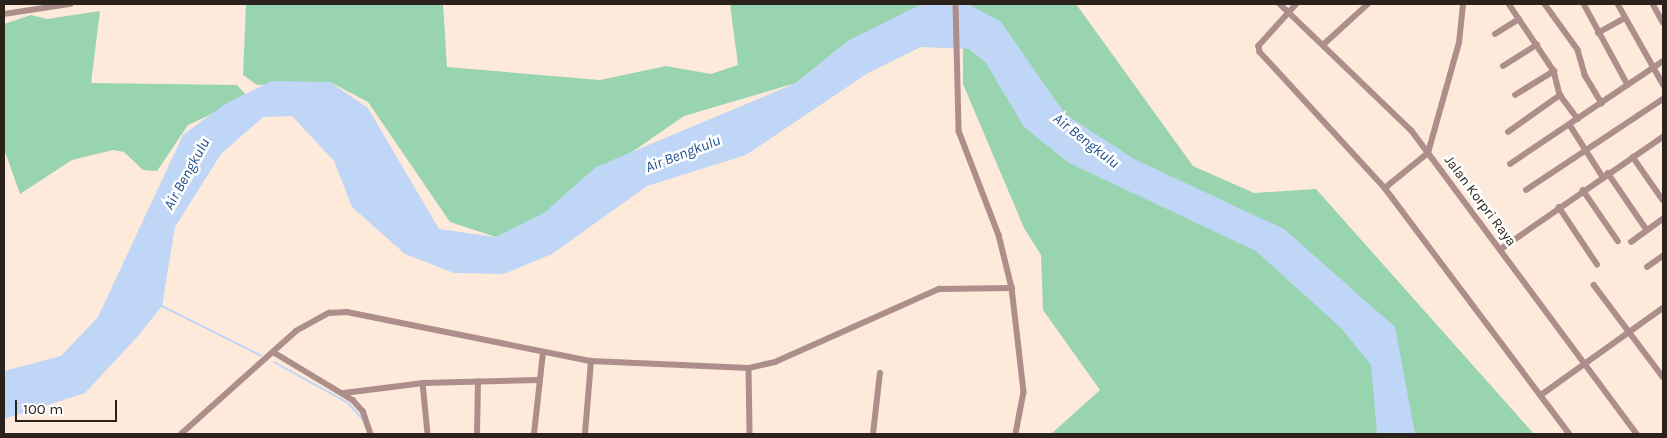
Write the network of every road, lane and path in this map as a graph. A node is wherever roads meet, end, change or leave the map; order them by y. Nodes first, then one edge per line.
1 (70, 4) edge
2 (956, 4) edge
3 (1280, 4) edge
4 (1297, 4) edge
5 (1368, 4) edge
6 (1464, 4) edge
7 (1510, 4) edge
8 (1545, 4) edge
9 (1584, 4) edge
10 (1618, 4) edge
11 (1653, 4) edge
12 (47, 5) edge
13 (1289, 11) junction
14 (4, 14) edge
15 (1625, 18) junction
16 (1519, 19) junction
17 (1663, 22) edge
18 (1598, 33) junction
19 (1495, 34) dead end
20 (1324, 44) junction
21 (1537, 45) junction
22 (1663, 61) edge
23 (1503, 66) dead end
24 (1654, 67) junction
25 (1554, 71) junction
26 (1663, 84) edge
27 (1628, 85) junction
28 (1515, 95) dead end
29 (1560, 95) junction
30 (1663, 99) edge
31 (1602, 103) junction
32 (1578, 119) junction
33 (1570, 124) junction
34 (1508, 132) dead end
35 (1662, 141) edge
36 (1587, 150) junction
37 (1428, 153) junction
38 (1633, 157) junction
39 (1510, 164) dead end
40 (1606, 175) junction
41 (1385, 188) junction
42 (1526, 190) dead end
43 (1582, 190) junction
44 (1663, 200) edge
45 (1559, 207) junction
46 (1663, 219) edge
47 (1647, 230) junction
48 (1618, 241) dead end
49 (1631, 242) dead end
50 (1501, 249) junction
51 (1663, 256) edge
52 (1598, 264) dead end
53 (1647, 267) dead end
54 (1594, 285) dead end
55 (1012, 288) junction
56 (1663, 308) edge
57 (1628, 331) junction
58 (543, 352) junction
59 (276, 353) junction
60 (591, 361) junction
61 (1585, 363) junction
62 (749, 368) junction
63 (880, 373) dead end
64 (1663, 377) edge
65 (538, 380) junction
66 (478, 382) junction
67 (422, 383) junction
68 (344, 393) junction
69 (1541, 395) junction
70 (181, 434) edge
71 (371, 434) edge
72 (428, 434) edge
73 (477, 434) edge
74 (534, 434) edge
75 (585, 434) edge
76 (750, 434) edge
77 (873, 434) edge
78 (1016, 434) edge
79 (1570, 434) edge
80 (1637, 434) edge

1 - 12 street
2 - 55 street
3 - 13 street, Jalan Korpri Raya
4 - 13 street
5 - 20 street
6 - 37 street
7 - 16 street
8 - 31 street
9 - 18 street
10 - 15 street
11 - 17 street
12 - 14 street
13 - 20 street, Jalan Korpri Raya
13 - 41 street
15 - 18 street
15 - 24 street
16 - 19 street
16 - 21 street
18 - 27 street
20 - 37 street, Jalan Korpri Raya
21 - 23 street
21 - 25 street
22 - 24 street
24 - 26 street
24 - 27 street
25 - 28 street
25 - 29 street
27 - 31 street
29 - 32 street
29 - 34 street
30 - 36 street
31 - 32 street
32 - 33 street
33 - 36 street
33 - 39 street
35 - 38 street
36 - 40 street
36 - 42 street
37 - 41 street
37 - 50 street, Jalan Korpri Raya
38 - 40 street
38 - 44 street
40 - 43 street
40 - 47 street
41 - 69 street
43 - 45 street
43 - 48 street
45 - 50 street
45 - 52 street
46 - 47 street
47 - 49 street
50 - 61 street, Jalan Korpri Raya
51 - 53 street
54 - 57 street
55 - 62 street
55 - 78 street
56 - 57 street
57 - 61 street
57 - 64 street
58 - 59 street
58 - 60 street
58 - 65 street
59 - 68 street
59 - 70 street
60 - 62 street
60 - 75 street
61 - 69 street
61 - 80 street, Jalan Korpri Raya
62 - 76 street
63 - 77 street
65 - 66 street
65 - 74 street
66 - 67 street
66 - 73 street
67 - 68 street
67 - 72 street
68 - 71 street
69 - 79 street

